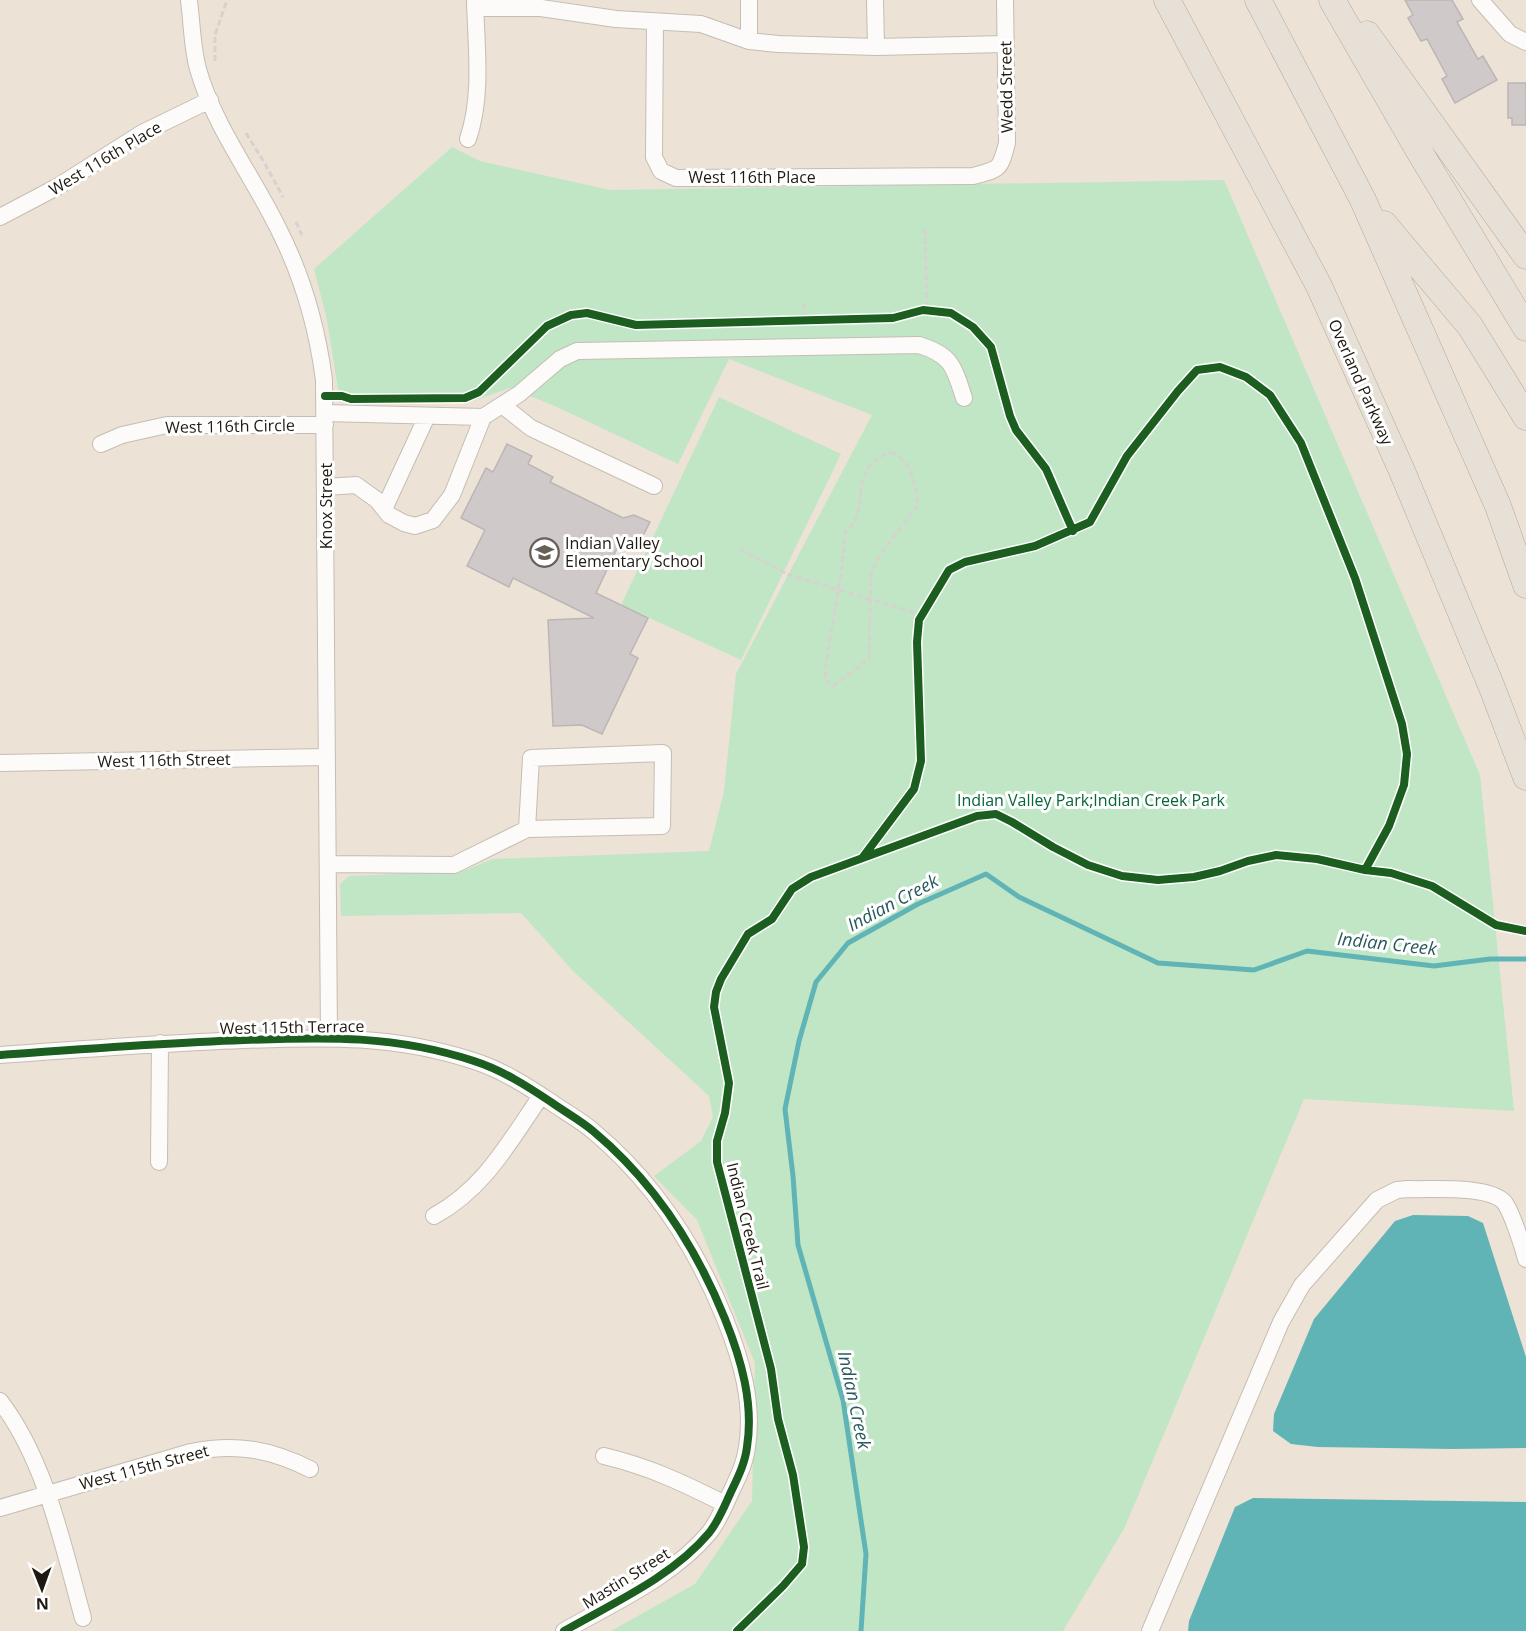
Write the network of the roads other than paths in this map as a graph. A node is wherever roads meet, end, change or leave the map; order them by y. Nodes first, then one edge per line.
1 (749, 0) edge
2 (875, 0) edge
3 (1005, 0) edge
4 (1167, 0) edge
5 (1258, 0) edge
6 (1332, 0) edge
7 (1343, 0) edge
8 (1480, 0) edge
9 (189, 1) edge
10 (475, 4) edge
11 (583, 7) edge
12 (655, 22) junction
13 (749, 41) junction
14 (1526, 42) edge
15 (1005, 44) junction
16 (876, 47) junction
17 (210, 100) junction
18 (468, 139) dead end
19 (994, 171) joint
20 (1363, 200) junction
21 (0, 217) edge
22 (1526, 255) edge
23 (1526, 328) edge
24 (964, 398) dead end
25 (502, 405) junction
26 (428, 416) junction
27 (483, 417) junction
28 (1526, 417) edge
29 (325, 419) junction
30 (101, 444) dead end
31 (654, 486) dead end
32 (326, 487) junction
33 (384, 509) junction
34 (1526, 585) edge
35 (327, 757) junction
36 (0, 763) edge
37 (1526, 777) edge
38 (527, 829) junction
39 (328, 864) junction
40 (329, 1038) junction
41 (160, 1043) junction
42 (0, 1055) edge
43 (541, 1096) junction
44 (159, 1162) dead end
45 (434, 1216) dead end
46 (1526, 1259) edge
47 (721, 1309) joint
48 (0, 1401) edge
49 (604, 1455) dead end
50 (310, 1469) dead end
51 (46, 1494) junction
52 (725, 1504) junction
53 (0, 1508) edge
54 (83, 1618) dead end
55 (564, 1631) edge
56 (1150, 1631) edge

1 - 13 street
2 - 16 street
3 - 15 street, Wedd Street
4 - 37 highway, Overland Parkway
5 - 20 highway
6 - 23 highway
7 - 22 highway
8 - 14 street
9 - 17 street, Knox Street
10 - 11 street
10 - 18 street
11 - 12 street
12 - 13 street
12 - 19 street, West 116th Place
13 - 16 street
15 - 16 street
15 - 19 street, Wedd Street
17 - 21 street, West 116th Place
17 - 29 street, Knox Street
20 - 28 highway
20 - 34 highway
24 - 25 street
25 - 27 street
25 - 31 street
26 - 27 street, West 116th Circle
26 - 29 street, West 116th Circle
26 - 33 street
27 - 33 street
29 - 30 street, West 116th Circle
29 - 32 street, Knox Street
32 - 33 street
32 - 35 street, Knox Street
35 - 36 street, West 116th Street
35 - 39 street, Knox Street
38 - 38 street
38 - 39 street
39 - 40 street, Knox Street
40 - 41 street, West 115th Terrace
40 - 43 street, West 115th Terrace
41 - 42 street, West 115th Terrace
41 - 44 street
43 - 45 street
43 - 47 street, West 115th Terrace
46 - 56 street
47 - 52 street, Mastin Street
48 - 51 street
49 - 52 street
50 - 51 street, West 115th Street
51 - 53 street, West 115th Street
51 - 54 street
52 - 55 street, Mastin Street

